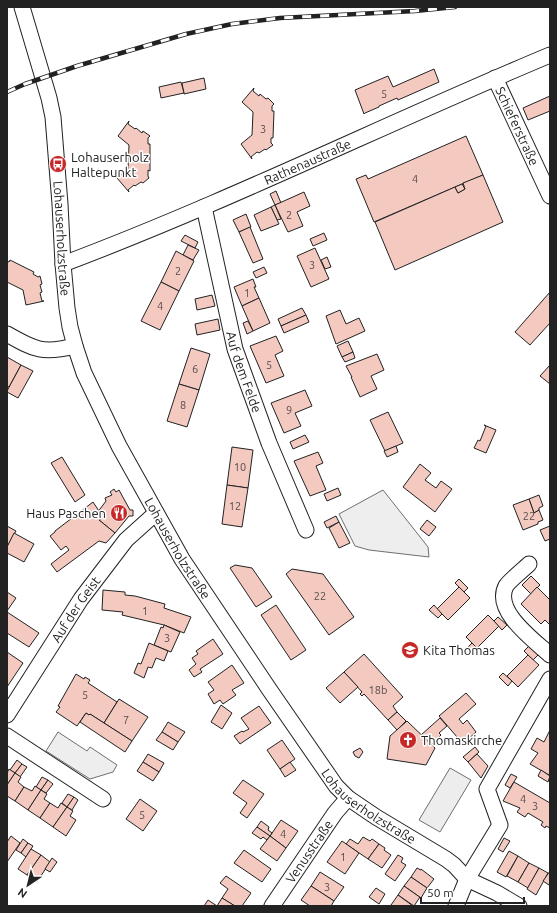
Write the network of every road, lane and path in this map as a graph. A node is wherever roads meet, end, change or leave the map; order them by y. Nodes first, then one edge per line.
1 (22, 7) edge
2 (550, 55) edge
3 (495, 78) junction
4 (550, 196) edge
5 (204, 207) junction
6 (62, 264) junction
7 (7, 334) edge
8 (75, 346) junction
9 (156, 513) junction
10 (306, 530) dead end
11 (529, 564) dead end
12 (550, 655) edge
13 (550, 679) edge
14 (7, 715) edge
15 (7, 736) edge
16 (348, 798) junction
17 (103, 799) dead end
18 (467, 879) junction
19 (272, 906) edge
20 (456, 906) edge
21 (519, 906) edge

1 - 6 street, Lohauserholzstraße
2 - 3 street, Rathenaustraße
3 - 4 street, Schieferstraße
3 - 5 street, Rathenaustraße
5 - 6 street, Rathenaustraße
5 - 10 street, Auf dem Felde
6 - 8 street, Lohauserholzstraße
7 - 8 street
8 - 9 street, Lohauserholzstraße
9 - 14 street, Auf der Geist
9 - 16 street, Lohauserholzstraße
11 - 12 street
13 - 18 street
15 - 17 street
16 - 18 street, Lohauserholzstraße
16 - 19 street, Venusstraße
18 - 20 street
18 - 21 street

